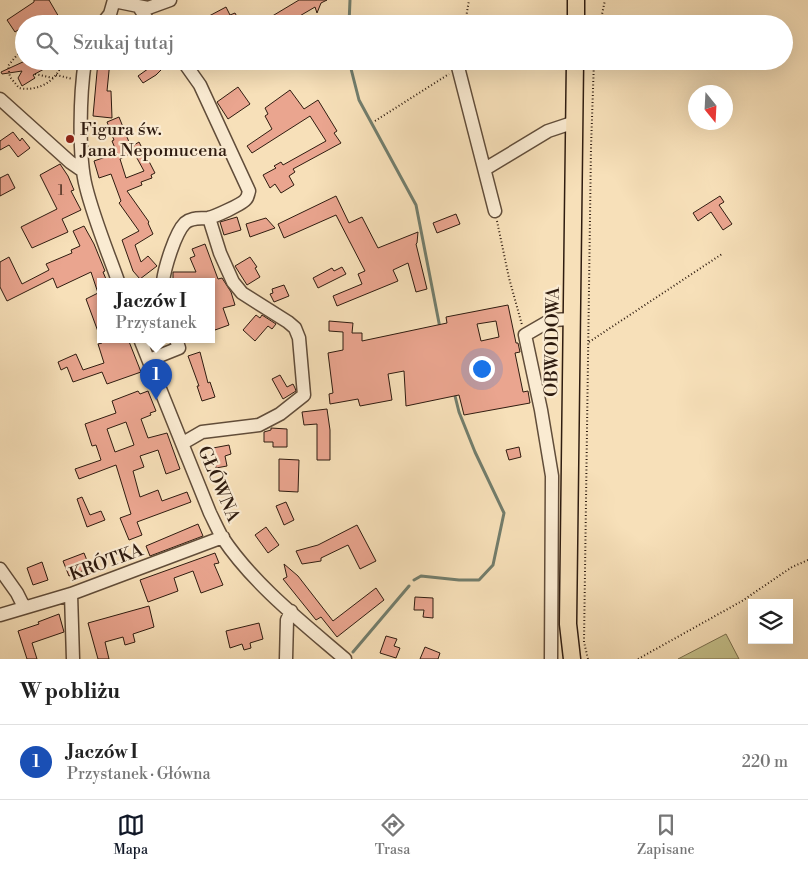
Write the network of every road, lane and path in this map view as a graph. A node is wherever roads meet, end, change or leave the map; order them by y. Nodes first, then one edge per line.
1 (114, 0) edge
2 (170, 0) edge
3 (469, 0) edge
4 (576, 0) edge
5 (605, 0) edge
6 (139, 7) junction
7 (109, 15) edge
8 (144, 15) edge
9 (467, 15) edge
10 (576, 15) edge
11 (602, 15) edge
12 (15, 57) edge
13 (59, 70) edge
14 (84, 70) edge
15 (189, 70) edge
16 (453, 70) edge
17 (459, 70) edge
18 (576, 70) edge
19 (594, 70) edge
20 (35, 74) dead end
21 (56, 75) junction
22 (53, 78) junction
23 (83, 81) junction
24 (0, 99) edge
25 (375, 121) dead end
26 (575, 122) junction
27 (485, 168) junction
28 (84, 171) junction
29 (496, 211) joint
30 (209, 218) junction
31 (722, 254) dead end
32 (117, 278) edge
33 (165, 278) edge
34 (573, 319) junction
35 (525, 335) junction
36 (589, 342) junction
37 (142, 343) edge
38 (177, 343) edge
39 (149, 360) junction
40 (183, 442) junction
41 (223, 537) junction
42 (808, 560) edge
43 (0, 569) edge
44 (71, 594) junction
45 (24, 607) junction
46 (291, 612) junction
47 (0, 615) edge
48 (568, 624) junction
49 (72, 659) edge
50 (286, 659) edge
51 (345, 659) edge
52 (551, 659) edge
53 (563, 659) edge
54 (572, 659) edge
55 (588, 659) edge
56 (638, 659) edge

1 - 6 street
1 - 7 street
2 - 6 street
3 - 9 path
4 - 10 main road
5 - 11 path
6 - 8 street
12 - 22 path
13 - 21 path
14 - 23 street
15 - 30 street
16 - 25 path
17 - 27 street
18 - 26 main road, OBWODOWA
19 - 36 path
20 - 22 path
21 - 22 path
21 - 23 path
23 - 28 street
24 - 28 street
26 - 27 street
26 - 34 main road, OBWODOWA
27 - 29 street
28 - 32 street
29 - 35 path
30 - 33 street
30 - 40 street
31 - 36 path
34 - 35 street
34 - 48 main road, OBWODOWA
35 - 52 street
36 - 55 path
37 - 39 street, GŁÓWNA
38 - 39 street
39 - 40 street, GŁÓWNA
40 - 41 street, GŁÓWNA
41 - 44 street, KRÓTKA
41 - 46 street, GŁÓWNA
42 - 56 path
43 - 45 street
44 - 45 street, KRÓTKA
44 - 49 street
45 - 47 street, KRÓTKA
46 - 50 street
46 - 51 street, GŁÓWNA
48 - 53 main road, OBWODOWA
48 - 54 main road, OBWODOWA

